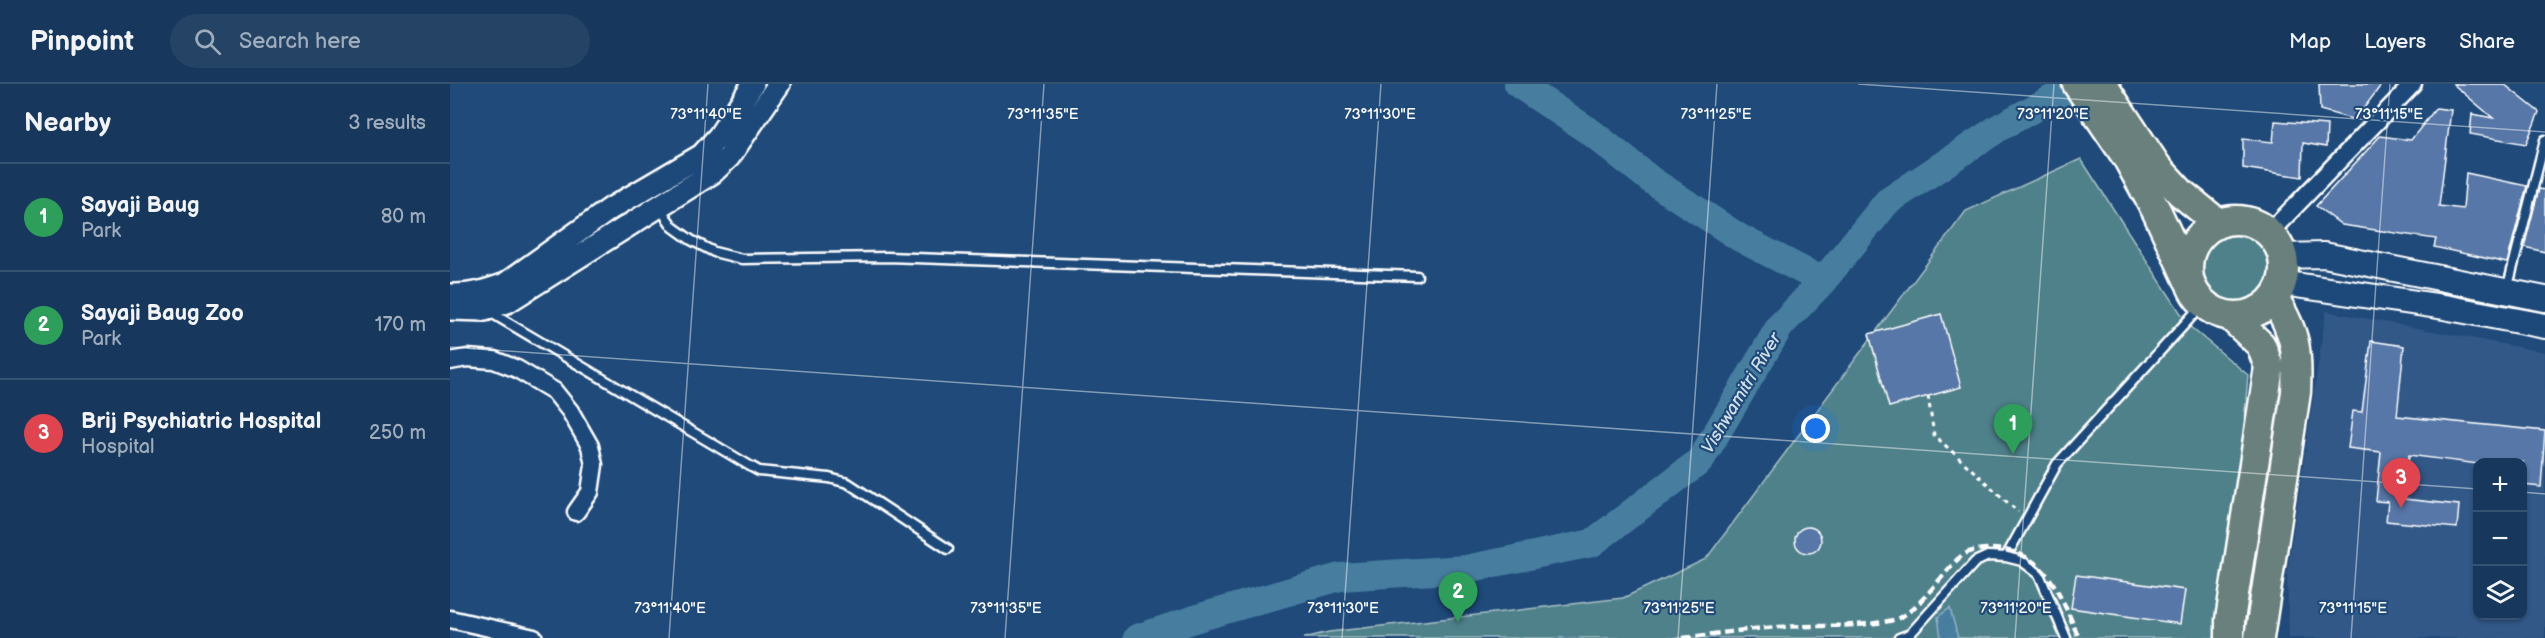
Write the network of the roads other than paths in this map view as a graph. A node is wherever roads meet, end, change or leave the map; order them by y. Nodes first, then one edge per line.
1 (753, 84) edge
2 (779, 84) edge
3 (2077, 84) edge
4 (2102, 84) edge
5 (2413, 84) edge
6 (2545, 140) edge
7 (718, 153) junction
8 (2135, 153) junction
9 (659, 206) junction
10 (2218, 223) junction
11 (2277, 268) junction
12 (1417, 276) dead end
13 (2507, 291) junction
14 (2196, 292) junction
15 (2545, 299) edge
16 (455, 300) edge
17 (485, 310) junction
18 (2230, 316) junction
19 (2545, 326) edge
20 (450, 361) edge
21 (576, 512) dead end
22 (948, 549) dead end
23 (2006, 557) junction
24 (450, 619) edge
25 (1910, 636) edge
26 (534, 638) edge
27 (1899, 638) edge
28 (2066, 638) edge
29 (2230, 638) edge
30 (2259, 638) edge

1 - 7 street
2 - 7 street
3 - 8 highway
4 - 8 highway
5 - 11 street
6 - 13 lane
7 - 9 street
7 - 16 street
8 - 10 highway
8 - 14 highway
9 - 12 lane
9 - 17 street
10 - 11 highway
10 - 14 highway
11 - 13 main road
11 - 18 highway
11 - 19 main road
11 - 30 highway
13 - 15 main road
14 - 18 highway
14 - 23 lane
16 - 17 street
17 - 22 lane
18 - 29 highway
20 - 21 street
23 - 25 lane
23 - 28 lane
24 - 26 street
25 - 27 lane

